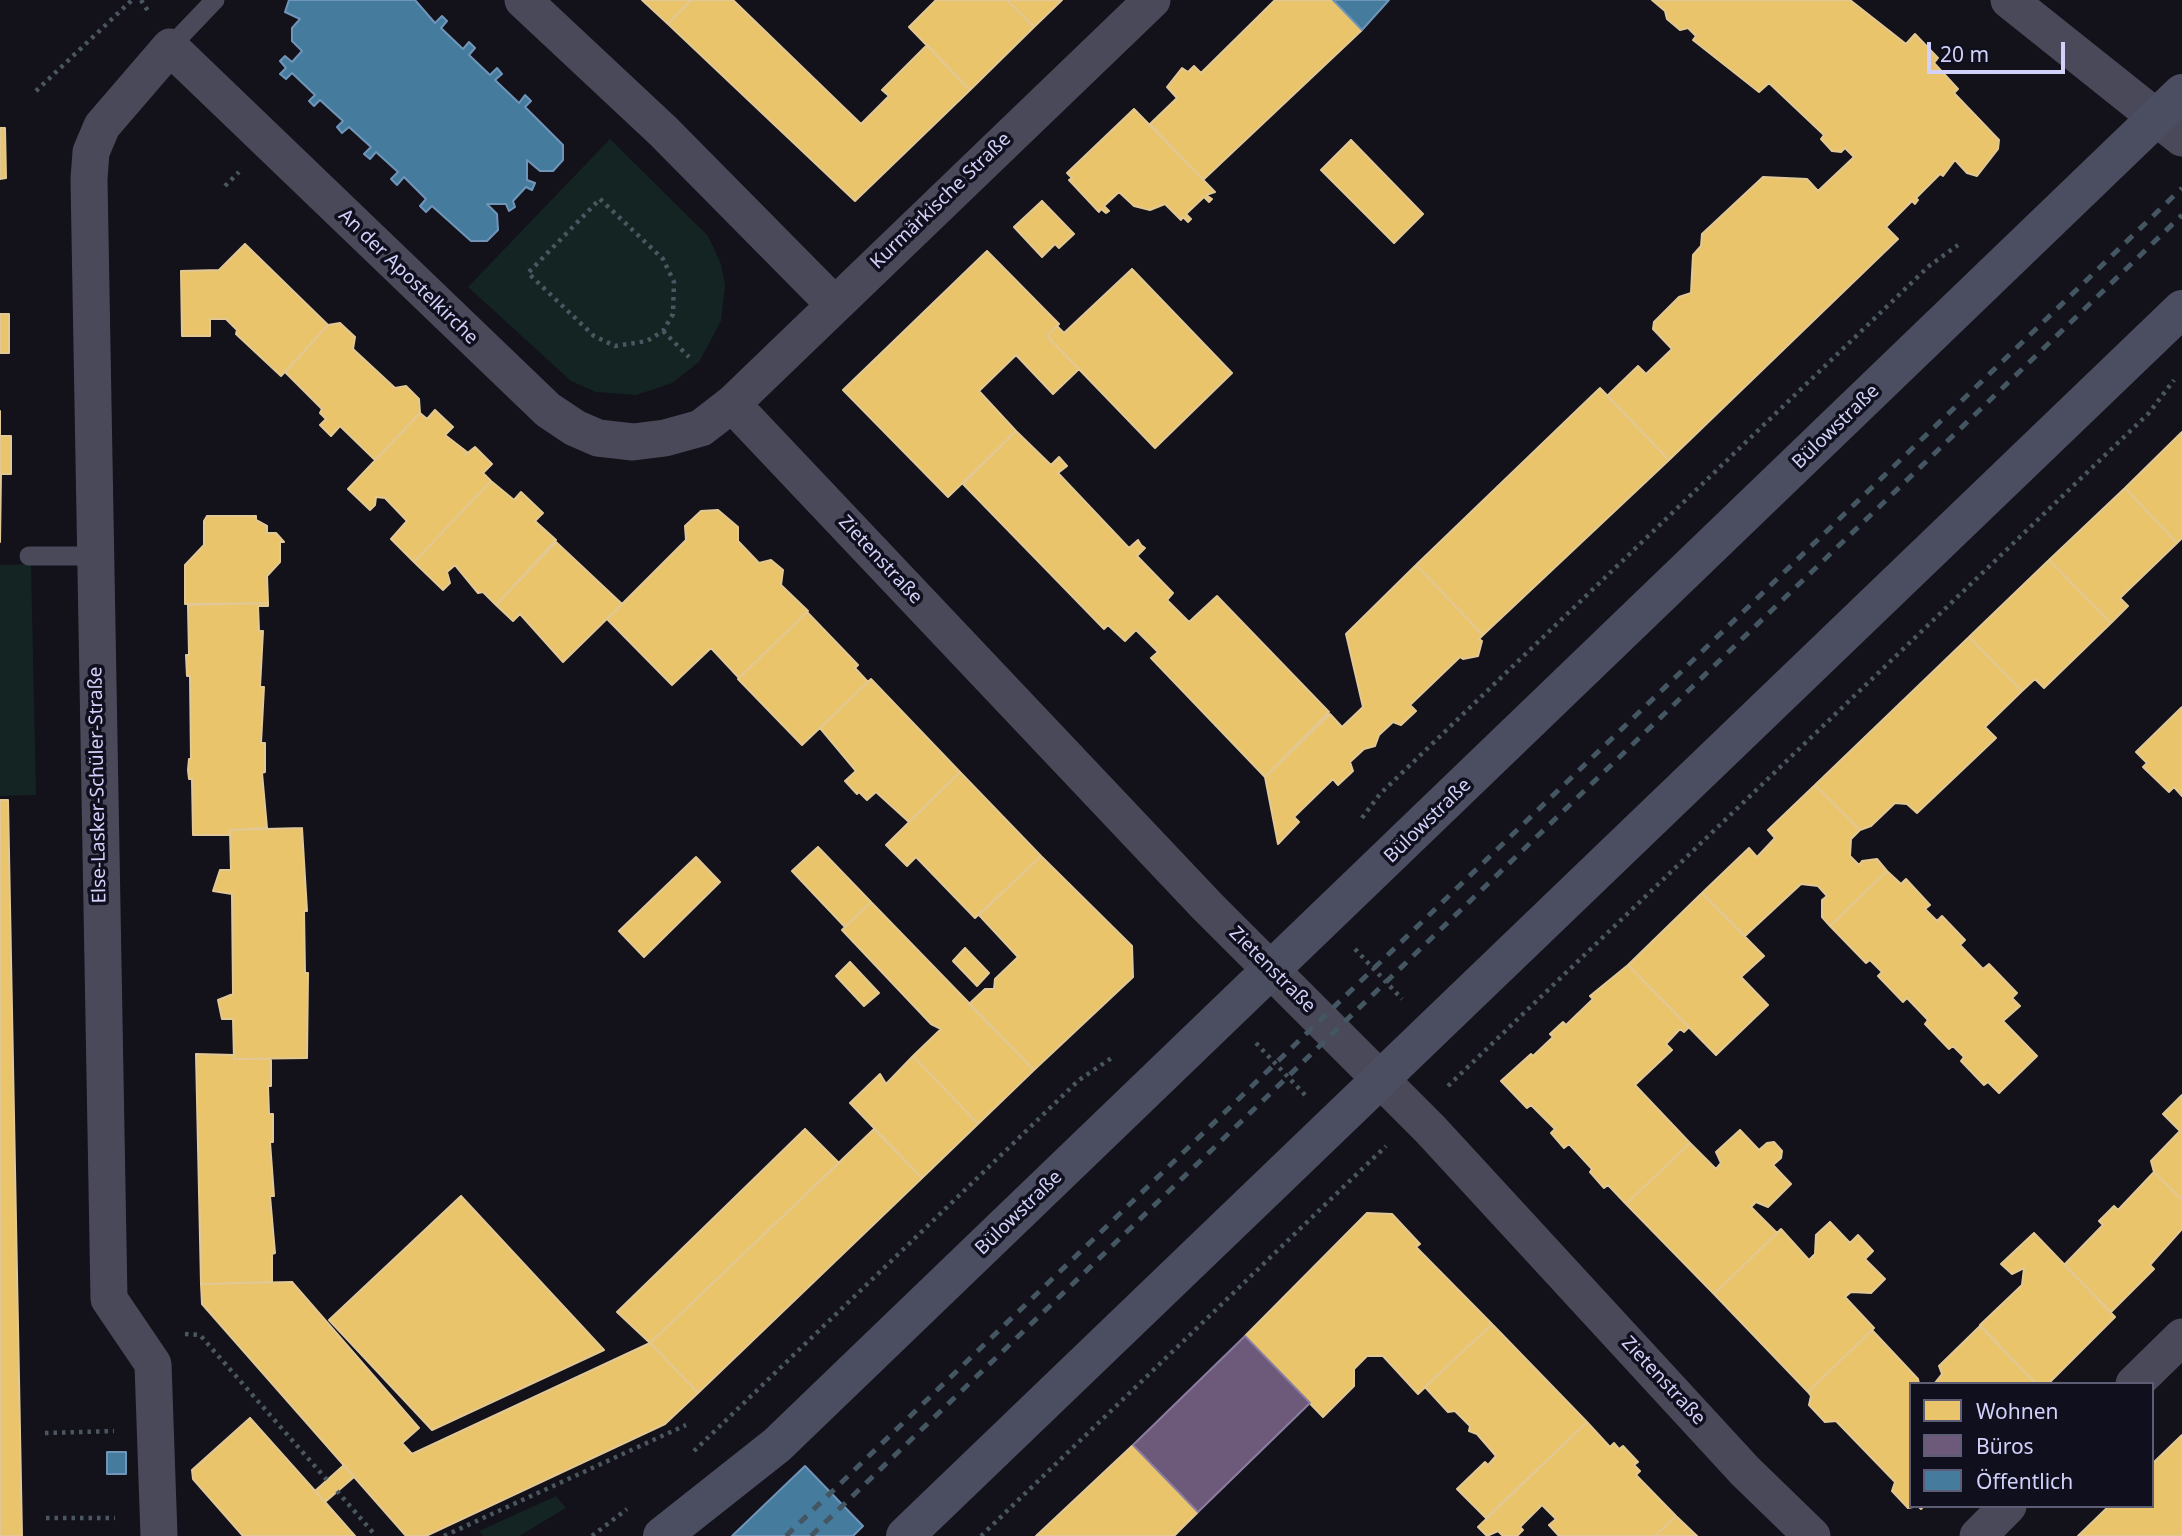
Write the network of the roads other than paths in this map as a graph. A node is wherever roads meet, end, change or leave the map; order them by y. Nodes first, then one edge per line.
1 (215, 0) edge
2 (523, 0) edge
3 (1152, 0) edge
4 (2009, 0) edge
5 (170, 47) junction
6 (2174, 116) edge
7 (834, 304) junction
8 (2182, 309) edge
9 (732, 404) junction
10 (29, 556) dead end
11 (94, 556) junction
12 (1272, 971) junction
13 (1381, 1079) junction
14 (2182, 1337) edge
15 (2136, 1382) edge
16 (2006, 1508) edge
17 (159, 1536) edge
18 (662, 1536) edge
19 (905, 1536) edge
20 (1812, 1536) edge
21 (1978, 1536) edge

1 - 5 lane
2 - 7 street
3 - 7 street, Kurmärkische Straße
4 - 6 street
5 - 9 street, An der Apostelkirche
5 - 11 street, Else-Lasker-Schüler-Straße
6 - 12 main road, Bülowstraße
7 - 9 street, Kurmärkische Straße
8 - 13 main road
9 - 12 street, Zietenstraße
10 - 11 lane
11 - 17 street, Else-Lasker-Schüler-Straße
12 - 13 street, Zietenstraße
12 - 18 main road, Bülowstraße
13 - 19 main road
13 - 20 street, Zietenstraße
14 - 15 street
16 - 21 street

